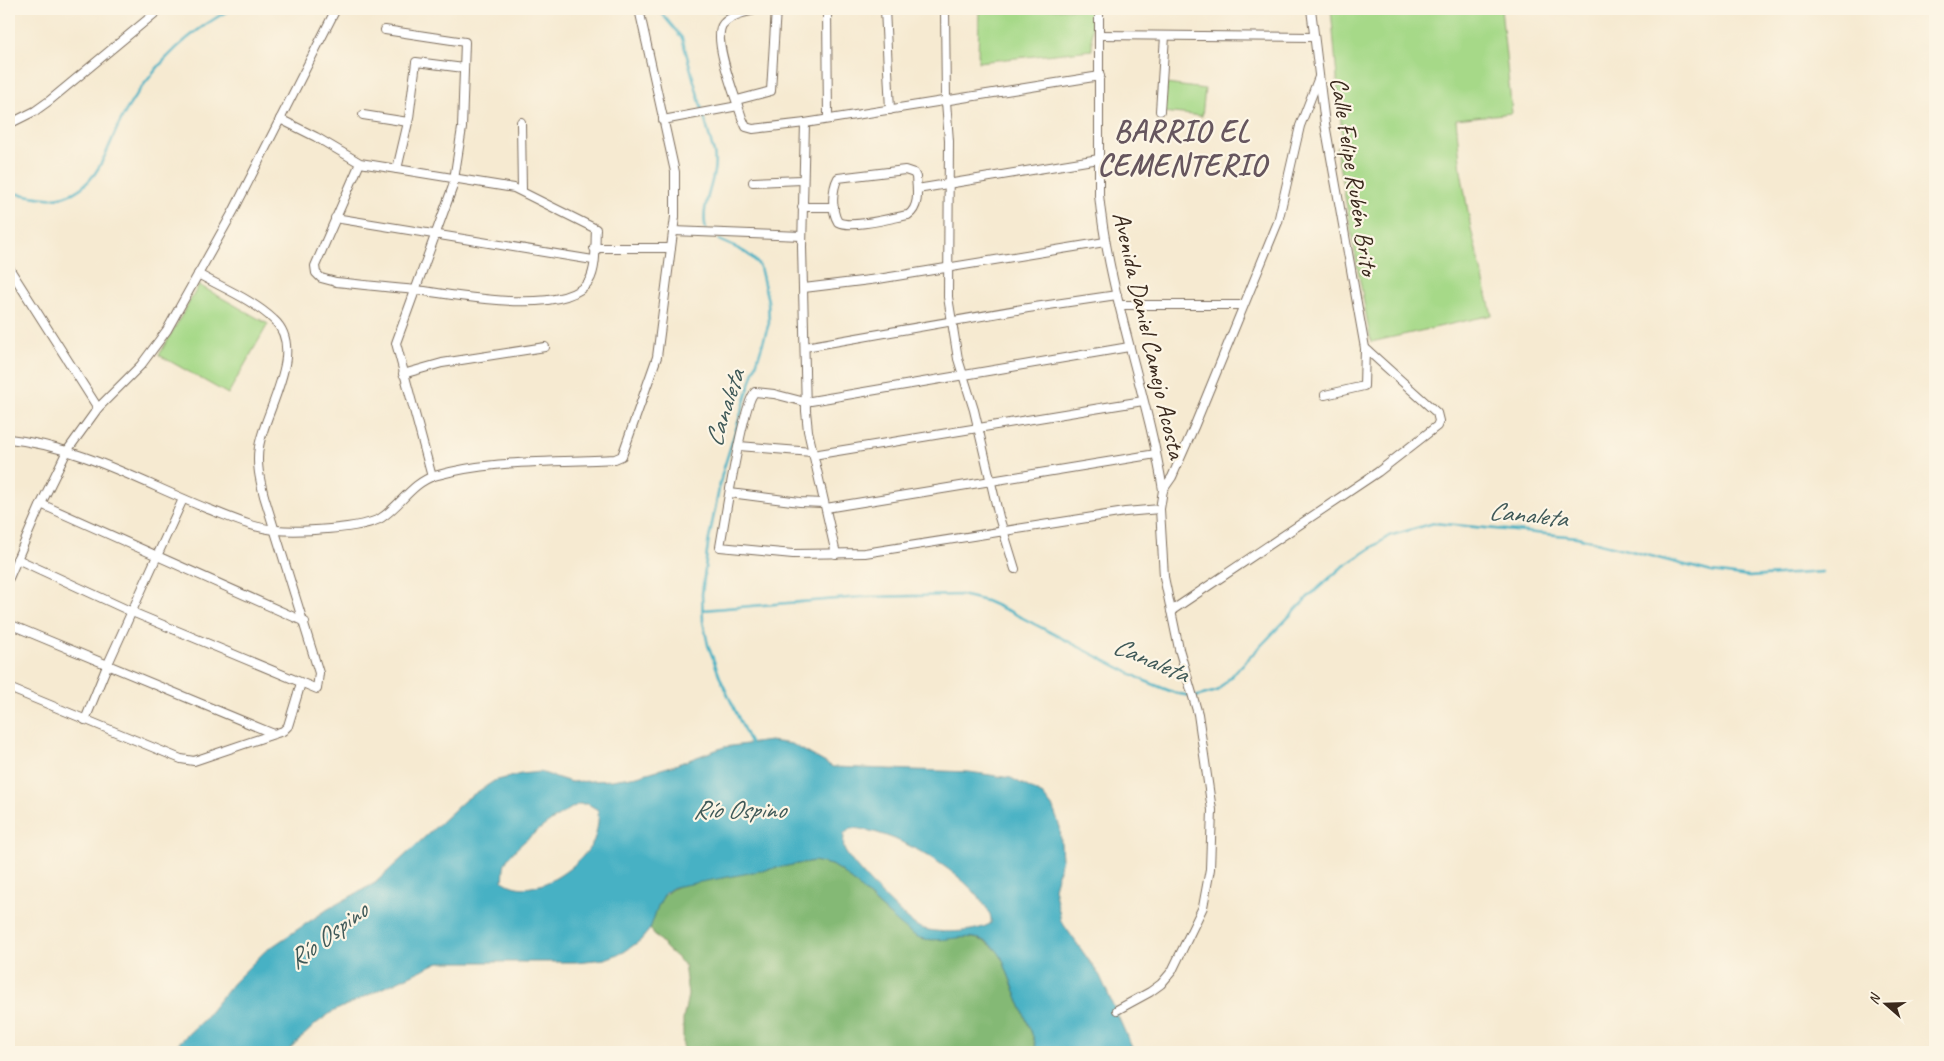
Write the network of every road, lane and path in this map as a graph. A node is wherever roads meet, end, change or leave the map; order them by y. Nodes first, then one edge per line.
1 (160, 9) edge
2 (336, 9) edge
3 (639, 9) edge
4 (759, 9) edge
5 (776, 9) edge
6 (827, 9) edge
7 (885, 9) edge
8 (945, 9) edge
9 (1099, 9) edge
10 (1311, 9) edge
11 (385, 30) dead end
12 (1099, 35) junction
13 (1165, 36) junction
14 (1314, 37) junction
15 (464, 68) junction
16 (1100, 76) junction
17 (1319, 77) junction
18 (946, 101) junction
19 (738, 103) junction
20 (890, 110) junction
21 (1160, 111) dead end
22 (363, 114) dead end
23 (280, 119) junction
24 (663, 120) junction
25 (828, 120) junction
26 (408, 122) junction
27 (521, 122) dead end
28 (805, 123) junction
29 (9, 124) edge
30 (1100, 160) junction
31 (360, 163) junction
32 (397, 169) junction
33 (455, 178) junction
34 (802, 180) junction
35 (753, 182) dead end
36 (949, 184) junction
37 (917, 189) junction
38 (522, 191) junction
39 (802, 207) junction
40 (834, 207) junction
41 (335, 218) junction
42 (673, 231) junction
43 (436, 235) junction
44 (802, 236) junction
45 (1105, 242) junction
46 (594, 248) junction
47 (671, 248) junction
48 (593, 260) junction
49 (948, 267) junction
50 (9, 268) edge
51 (198, 274) junction
52 (804, 288) junction
53 (415, 290) junction
54 (1117, 295) junction
55 (1119, 305) junction
56 (1243, 305) junction
57 (952, 322) junction
58 (545, 347) dead end
59 (805, 347) junction
60 (1129, 347) junction
61 (1365, 348) junction
62 (403, 374) junction
63 (963, 375) junction
64 (1325, 395) dead end
65 (1143, 401) junction
66 (806, 402) junction
67 (98, 408) junction
68 (978, 428) junction
69 (9, 439) edge
70 (739, 446) junction
71 (67, 450) junction
72 (813, 454) junction
73 (1156, 454) junction
74 (432, 477) junction
75 (991, 482) junction
76 (1163, 490) junction
77 (730, 493) junction
78 (183, 499) junction
79 (40, 504) junction
80 (825, 506) junction
81 (1160, 509) junction
82 (276, 530) junction
83 (1003, 532) junction
84 (836, 554) junction
85 (156, 557) junction
86 (17, 559) junction
87 (1014, 569) dead end
88 (9, 578) edge
89 (1170, 611) junction
90 (132, 612) junction
91 (305, 622) junction
92 (9, 624) edge
93 (107, 666) junction
94 (301, 683) junction
95 (9, 688) edge
96 (85, 720) junction
97 (274, 734) junction
98 (1117, 1010) dead end

1 - 29 street
2 - 23 street
3 - 24 street
4 - 19 street
5 - 19 street
6 - 25 street
7 - 20 street
8 - 18 street
9 - 12 street, Avenida Daniel Camejo Acosta
10 - 14 street, Calle Felipe Rubén Brito
11 - 15 street
12 - 13 street
12 - 16 street, Avenida Daniel Camejo Acosta
13 - 14 street
13 - 21 street
14 - 17 street, Calle Felipe Rubén Brito
15 - 26 street
15 - 33 street
16 - 18 street
16 - 30 street, Avenida Daniel Camejo Acosta
17 - 56 street
17 - 61 street, Calle Felipe Rubén Brito
18 - 20 street
18 - 36 street
19 - 24 street
19 - 28 street
20 - 25 street
22 - 26 street
23 - 31 street
23 - 51 street
24 - 42 street
25 - 28 street
26 - 32 street
27 - 38 street
28 - 34 street
30 - 36 street
30 - 45 street, Avenida Daniel Camejo Acosta
31 - 32 street
31 - 41 street
32 - 33 street
33 - 38 street
33 - 43 street
34 - 35 street
34 - 39 street
36 - 37 street
36 - 49 street
37 - 40 street
37 - 40 street
38 - 46 street
39 - 40 street
39 - 44 street
41 - 43 street
41 - 53 street
42 - 44 street
42 - 47 street
43 - 48 street
43 - 53 street
44 - 52 street
45 - 49 street
45 - 54 street, Avenida Daniel Camejo Acosta
46 - 47 street
46 - 48 street
47 - 74 street
48 - 53 street
49 - 52 street
49 - 57 street
50 - 67 street
51 - 67 street
51 - 82 street
52 - 59 street
53 - 62 street
54 - 55 street, Avenida Daniel Camejo Acosta
54 - 57 street
55 - 56 street
55 - 60 street, Avenida Daniel Camejo Acosta
56 - 76 street
57 - 59 street
57 - 63 street
58 - 62 street
59 - 66 street
60 - 63 street
60 - 65 street, Avenida Daniel Camejo Acosta
61 - 64 street, Calle Felipe Rubén Brito
61 - 89 street
62 - 74 street
63 - 66 street
63 - 68 street
65 - 68 street
65 - 73 street, Avenida Daniel Camejo Acosta
66 - 70 street
66 - 72 street
67 - 71 street
68 - 72 street
68 - 75 street
69 - 71 street
70 - 72 street
70 - 77 street
71 - 78 street
71 - 79 street
72 - 80 street
73 - 75 street
73 - 76 street, Avenida Daniel Camejo Acosta
74 - 82 street
75 - 80 street
75 - 83 street
76 - 81 street
77 - 80 street
77 - 84 street
78 - 82 street
78 - 85 street
79 - 85 street
79 - 86 street
80 - 84 street
81 - 83 street
81 - 89 street
82 - 91 street
83 - 84 street
83 - 87 street
85 - 90 street
85 - 91 street
86 - 88 street
86 - 90 street
89 - 98 street
90 - 93 street
90 - 94 street
91 - 94 street
92 - 93 street
93 - 96 street
93 - 97 street
94 - 97 street
95 - 96 street
96 - 97 street

